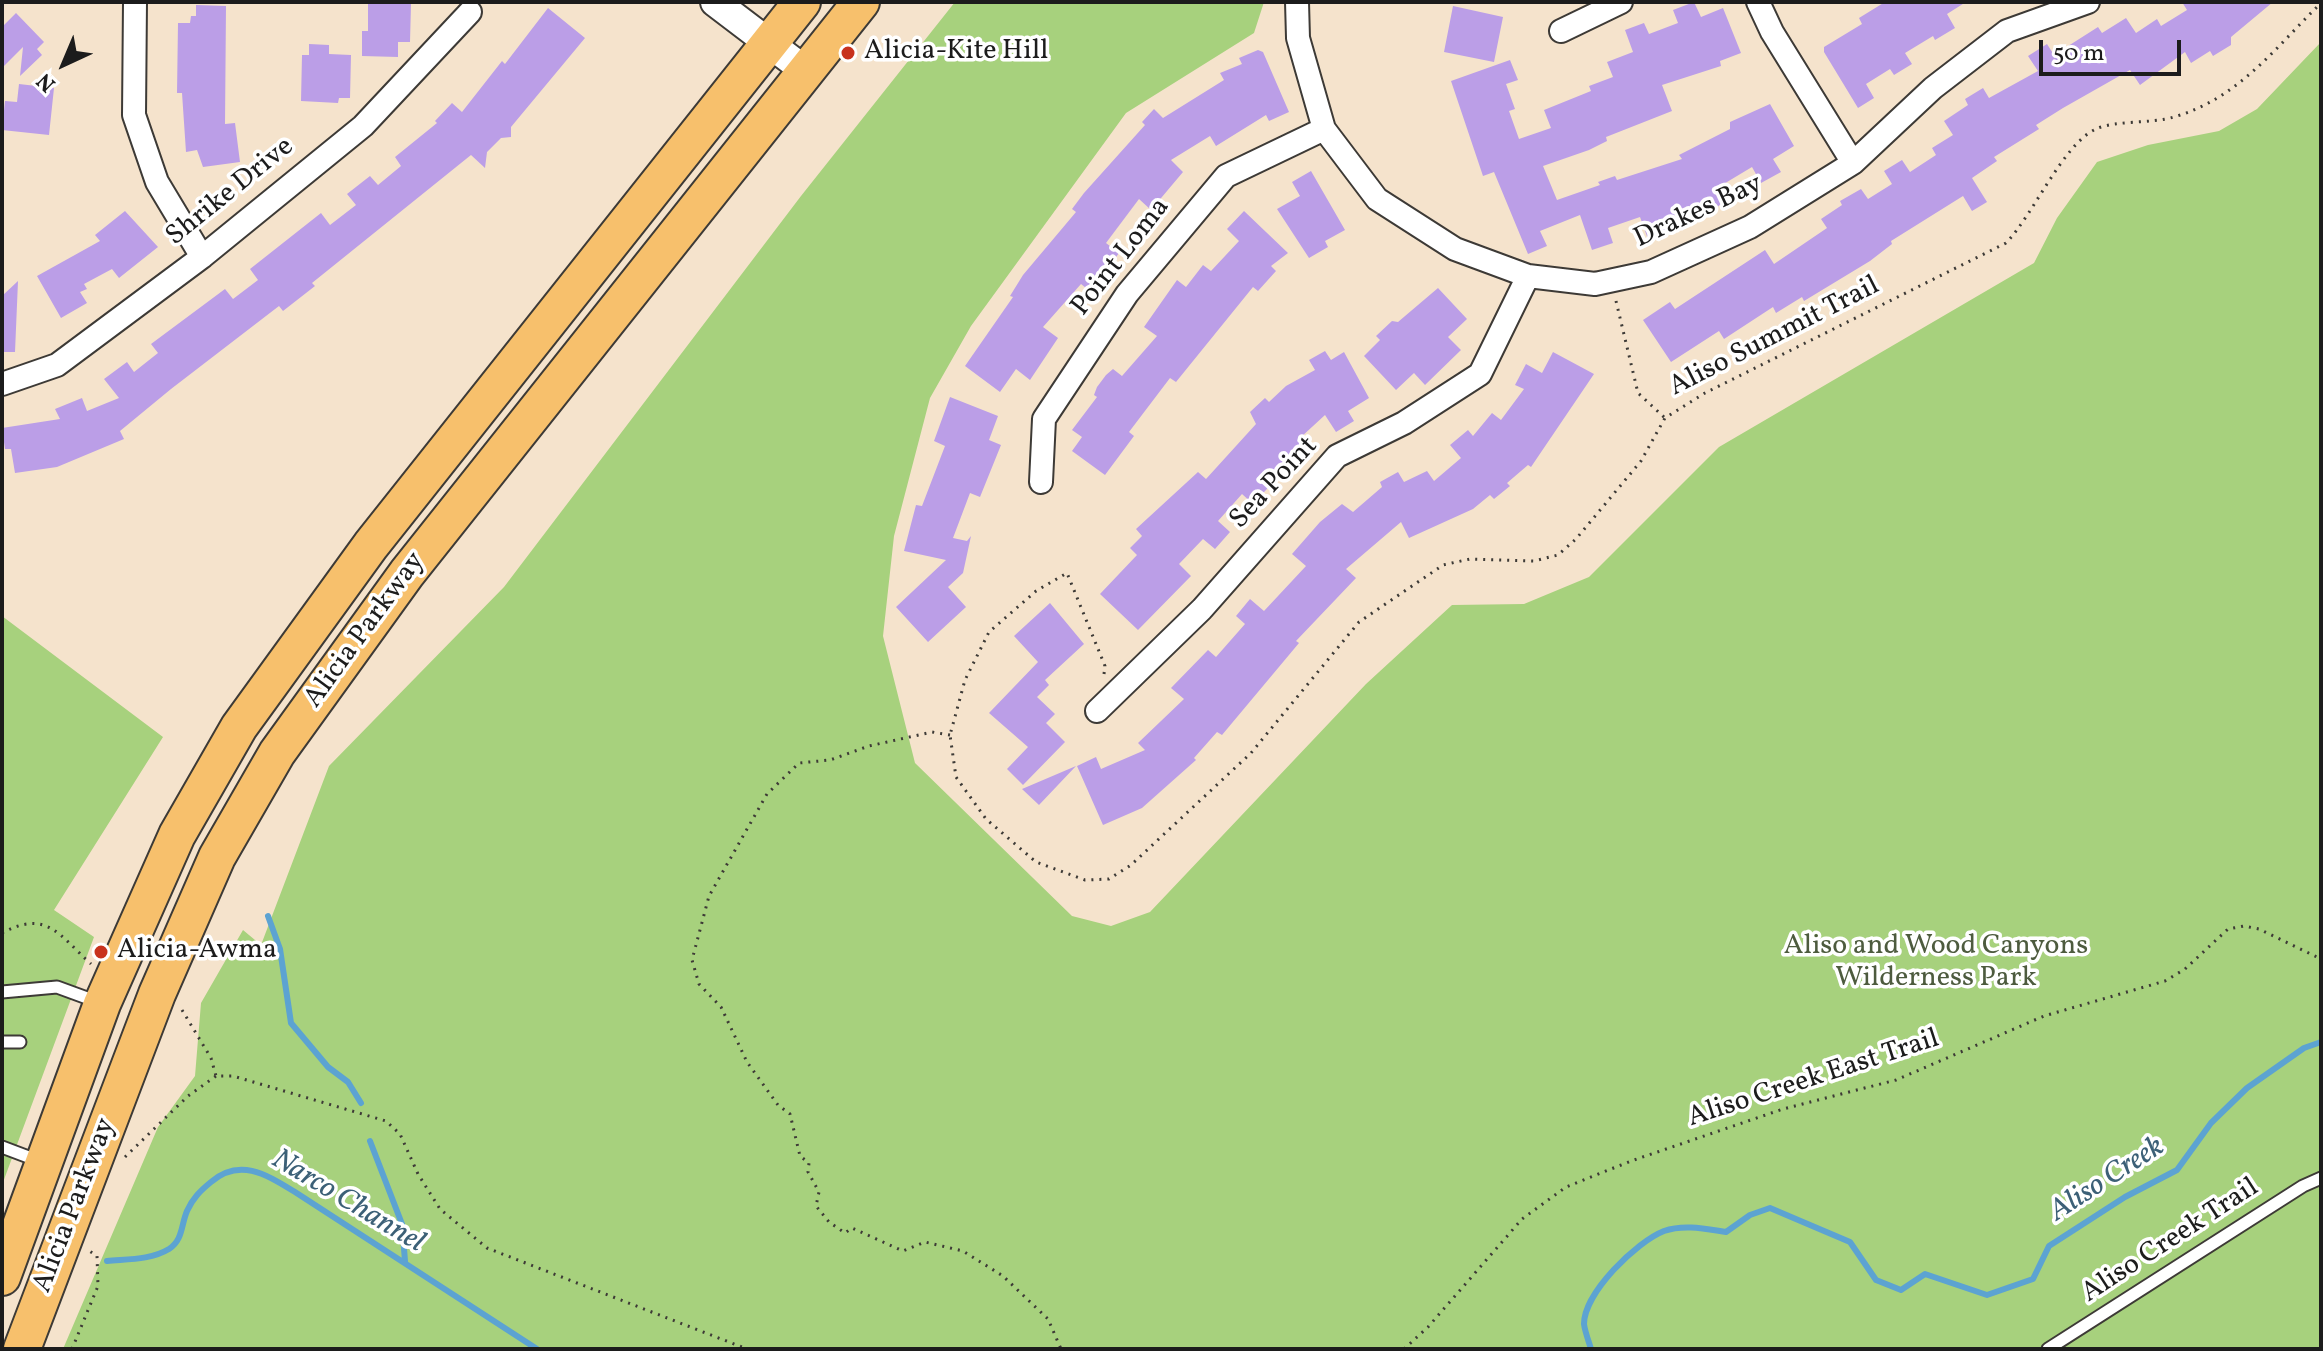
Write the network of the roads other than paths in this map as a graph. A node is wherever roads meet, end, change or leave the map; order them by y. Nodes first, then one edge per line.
1 (135, 2) edge
2 (715, 2) edge
3 (802, 2) edge
4 (861, 2) edge
5 (1297, 2) edge
6 (1621, 2) edge
7 (1758, 2) edge
8 (2088, 2) edge
9 (470, 12) dead end
10 (1561, 31) dead end
11 (768, 43) junction
12 (807, 72) junction
13 (1324, 129) junction
14 (1853, 163) junction
15 (202, 257) junction
16 (1528, 276) junction
17 (2, 384) edge
18 (1041, 482) dead end
19 (1097, 711) road end
20 (2, 992) edge
21 (102, 1004) junction
22 (2, 1042) edge
23 (20, 1042) dead end
24 (2, 1147) edge
25 (44, 1162) junction
26 (2321, 1178) edge
27 (2, 1277) edge
28 (22, 1349) edge
29 (2048, 1349) edge

1 - 15 street
2 - 11 street
3 - 11 main road, Alicia Parkway
4 - 12 main road, Alicia Parkway
5 - 13 street
6 - 10 street
7 - 14 street
8 - 14 street, Drakes Bay
9 - 15 street, Shrike Drive
11 - 12 street
11 - 21 main road, Alicia Parkway
12 - 28 main road, Alicia Parkway
13 - 16 street, Drakes Bay
13 - 18 street, Point Loma
14 - 16 street, Drakes Bay
15 - 17 street, Shrike Drive
16 - 19 street, Sea Point
20 - 21 lane
21 - 25 main road, Alicia Parkway
22 - 23 lane
24 - 25 lane
25 - 27 main road, Alicia Parkway
26 - 29 lane, Aliso Creek Trail

